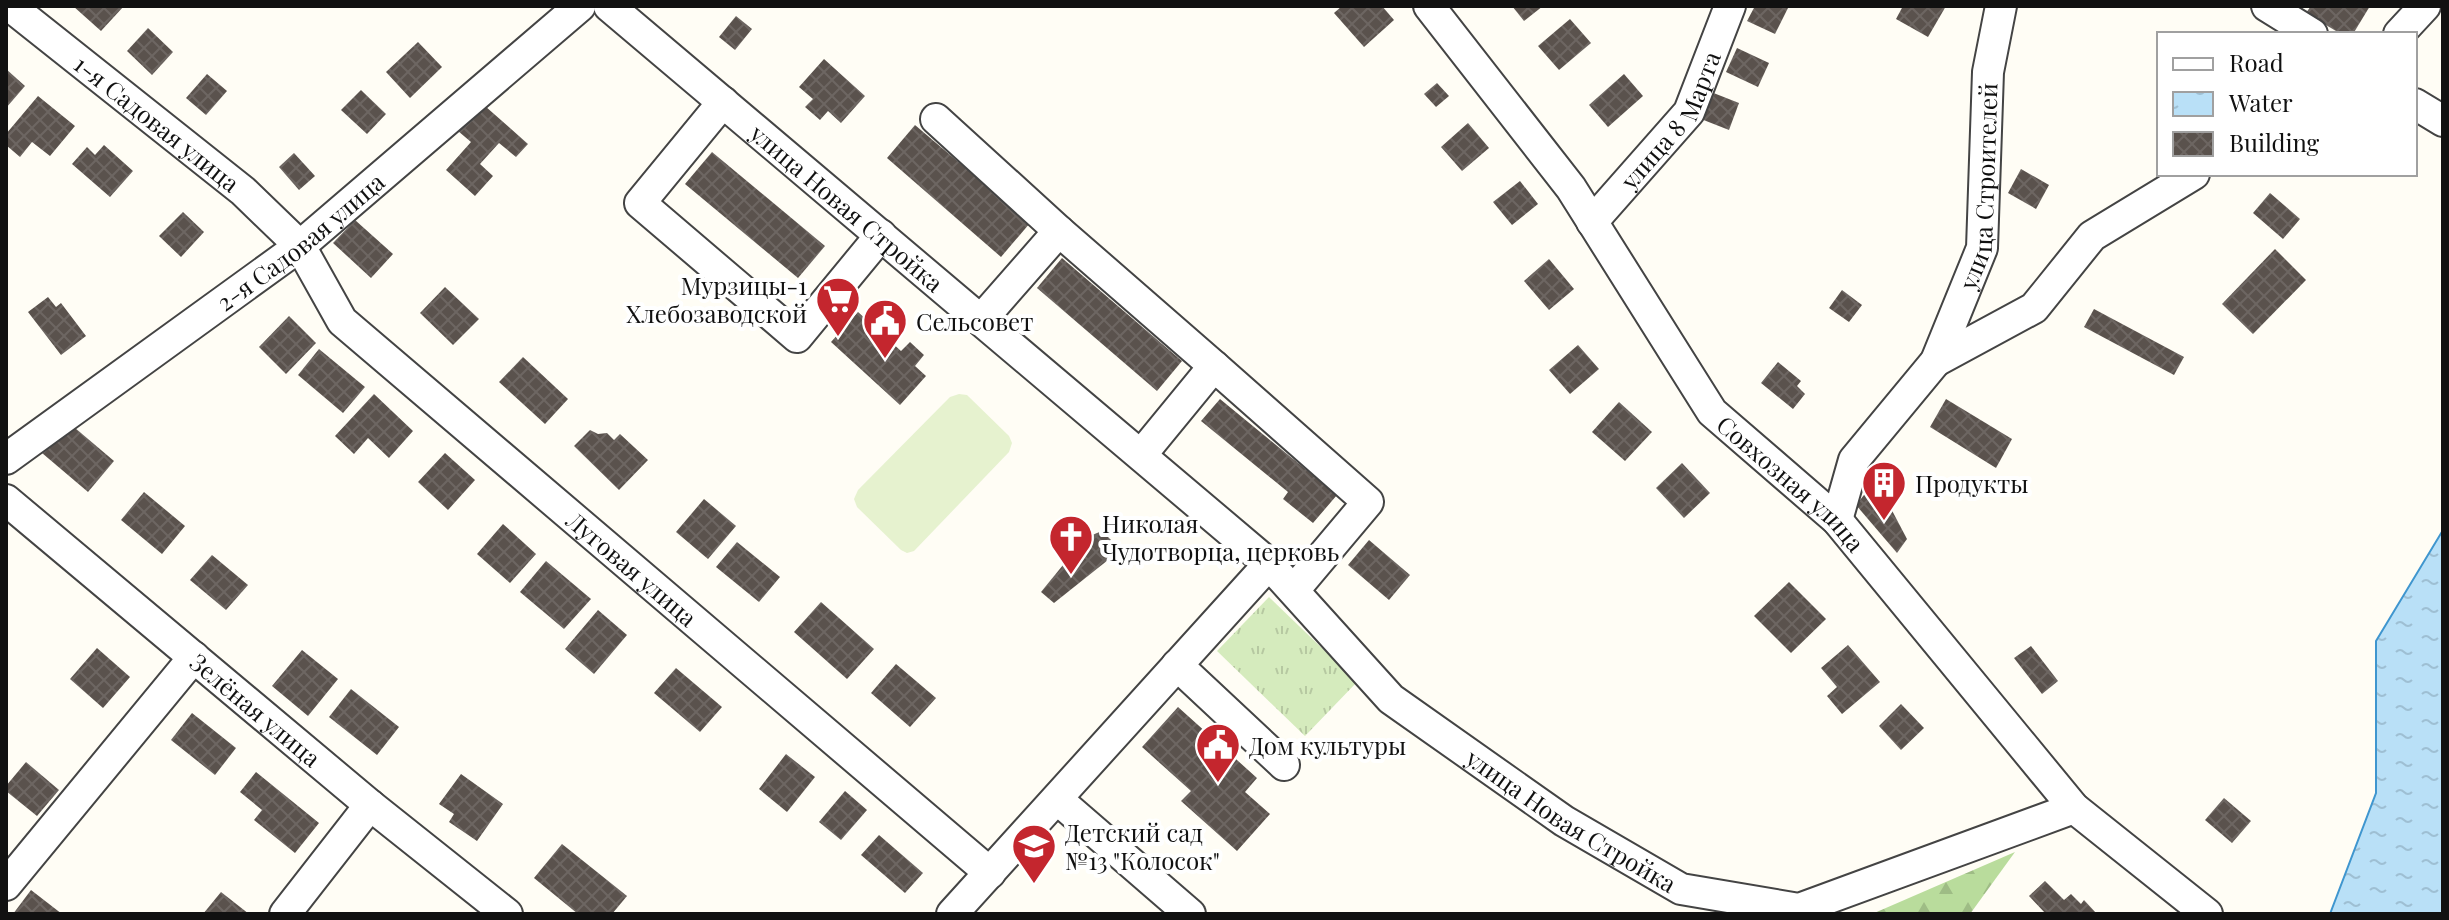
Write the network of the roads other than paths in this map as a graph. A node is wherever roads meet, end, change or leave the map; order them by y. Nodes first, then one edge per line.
1 (10, 6) edge
2 (580, 6) edge
3 (609, 6) edge
4 (1429, 6) edge
5 (1730, 6) edge
6 (2001, 6) edge
7 (2425, 6) edge
8 (2276, 8) edge
9 (2309, 32) edge
10 (2401, 32) edge
11 (723, 102) junction
12 (2417, 105) edge
13 (936, 119) dead end
14 (2443, 121) edge
15 (2191, 176) edge
16 (1592, 222) junction
17 (1059, 231) junction
18 (881, 235) junction
19 (300, 246) junction
20 (981, 320) junction
21 (1936, 361) junction
22 (1214, 366) junction
23 (1141, 455) junction
24 (6, 459) edge
25 (6, 500) edge
26 (1837, 520) junction
27 (1269, 564) junction
28 (1294, 590) junction
29 (194, 657) junction
30 (1177, 665) junction
31 (1284, 765) dead end
32 (1057, 799) junction
33 (370, 805) junction
34 (2074, 808) junction
35 (990, 873) junction
36 (6, 885) edge
37 (285, 914) edge
38 (507, 914) edge
39 (952, 914) edge
40 (1190, 914) edge
41 (2207, 914) edge

1 - 19 street, 1-я Садовая улица
2 - 19 street, 2-я Садовая улица
3 - 11 street, улица Новая Стройка
4 - 16 street, Совхозная улица
5 - 16 street, улица 8 Марта
6 - 21 street, улица Строителей
7 - 10 street
8 - 9 street
11 - 18 street, улица Новая Стройка
11 - 18 street
12 - 14 street
13 - 17 street
15 - 21 street, улица Строителей
16 - 26 street, Совхозная улица
17 - 20 street
17 - 22 street
18 - 20 street, улица Новая Стройка
19 - 24 street, 2-я Садовая улица
19 - 35 street, Луговая улица
20 - 23 street, улица Новая Стройка
21 - 26 street, улица Строителей
22 - 23 street
22 - 28 street
23 - 27 street, улица Новая Стройка
25 - 29 street, Зелёная улица
26 - 34 street, Совхозная улица
27 - 28 street, улица Новая Стройка
27 - 30 street
28 - 34 street, улица Новая Стройка
29 - 33 street, Зелёная улица
29 - 36 street
30 - 31 street
30 - 32 street
32 - 35 street
32 - 40 street
33 - 37 street
33 - 38 street, Зелёная улица
34 - 41 street, Совхозная улица
35 - 39 street

